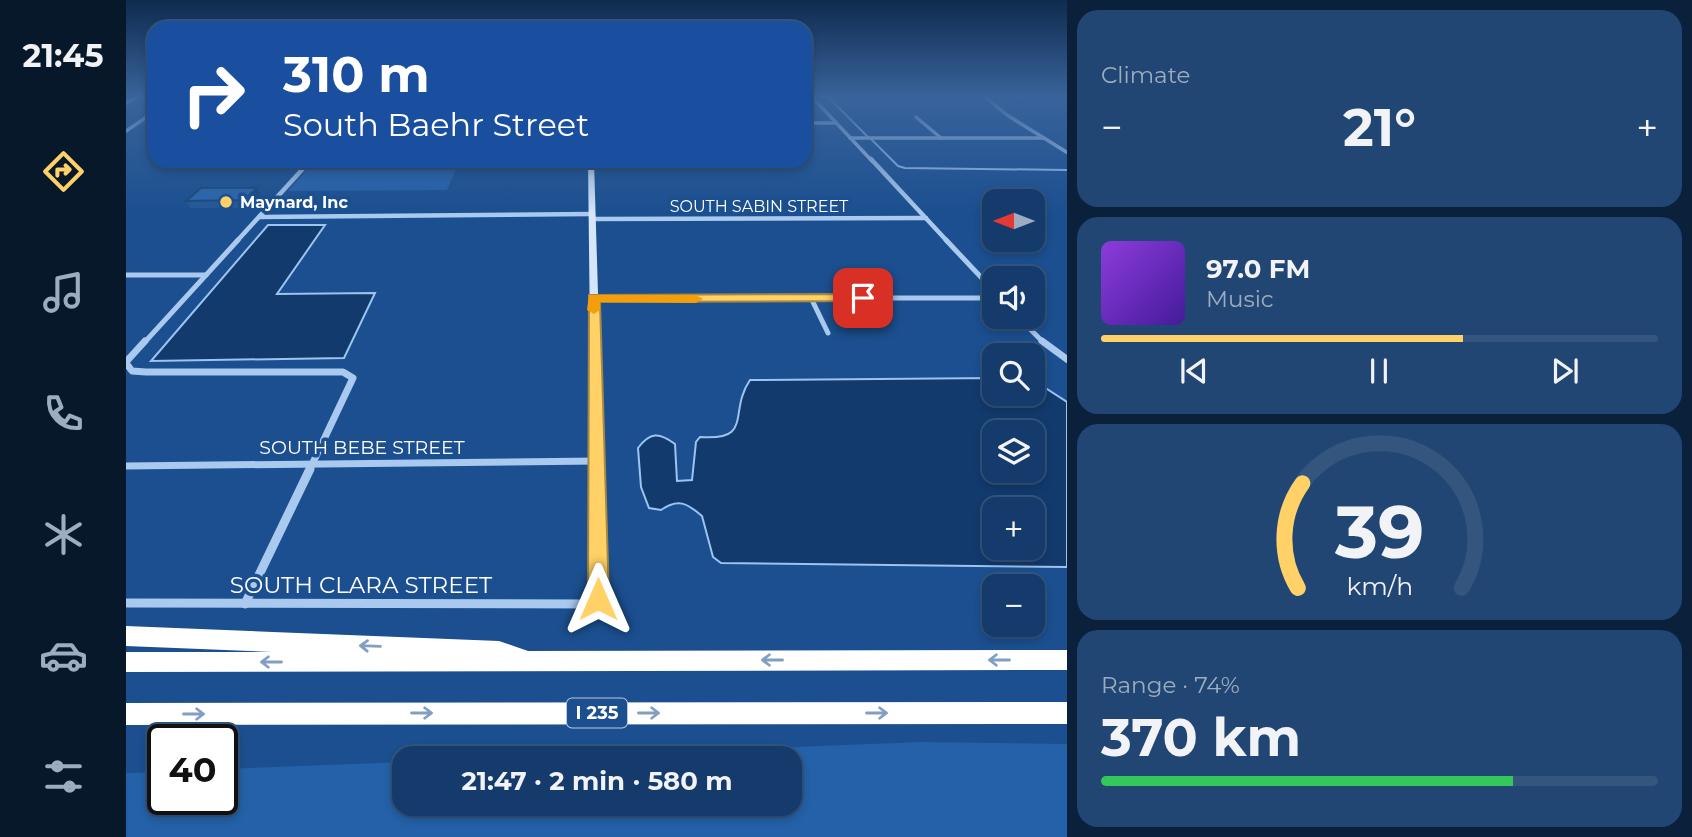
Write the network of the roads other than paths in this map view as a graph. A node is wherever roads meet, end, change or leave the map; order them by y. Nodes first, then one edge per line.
1 (939, 136) edge
2 (1041, 136) edge
3 (850, 138) joint
4 (941, 138) junction
5 (1044, 138) junction
6 (1067, 153) edge
7 (304, 168) edge
8 (591, 168) edge
9 (259, 216) junction
10 (592, 216) junction
11 (926, 218) junction
12 (126, 275) edge
13 (206, 275) junction
14 (982, 278) edge
15 (594, 298) junction
16 (811, 298) junction
17 (982, 298) edge
18 (1031, 329) edge
19 (828, 333) dead end
20 (1065, 359) edge
21 (126, 362) edge
22 (598, 461) junction
23 (314, 463) junction
24 (126, 466) edge
25 (126, 603) edge
26 (245, 604) junction
27 (595, 604) joint
28 (126, 636) edge
29 (1067, 660) edge
30 (535, 661) junction
31 (126, 662) edge
32 (1067, 713) edge
33 (126, 714) edge

1 - 4 street
2 - 5 street
3 - 4 street
3 - 11 street
4 - 5 street
5 - 6 street
7 - 9 street
8 - 10 street
9 - 10 street, SOUTH SABIN STREET
9 - 13 street
10 - 11 street, SOUTH SABIN STREET
10 - 15 street
11 - 14 street
12 - 13 street
13 - 21 street
15 - 16 street
15 - 22 street
16 - 17 street
16 - 19 street
18 - 20 street
21 - 23 street
22 - 23 street, SOUTH BEBE STREET
22 - 27 street
23 - 24 street, SOUTH BEBE STREET
23 - 26 street
25 - 26 street, SOUTH CLARA STREET
26 - 27 street, SOUTH CLARA STREET
30 -> 28 highway
29 -> 30 highway
30 -> 31 highway
33 -> 32 highway, I 235

